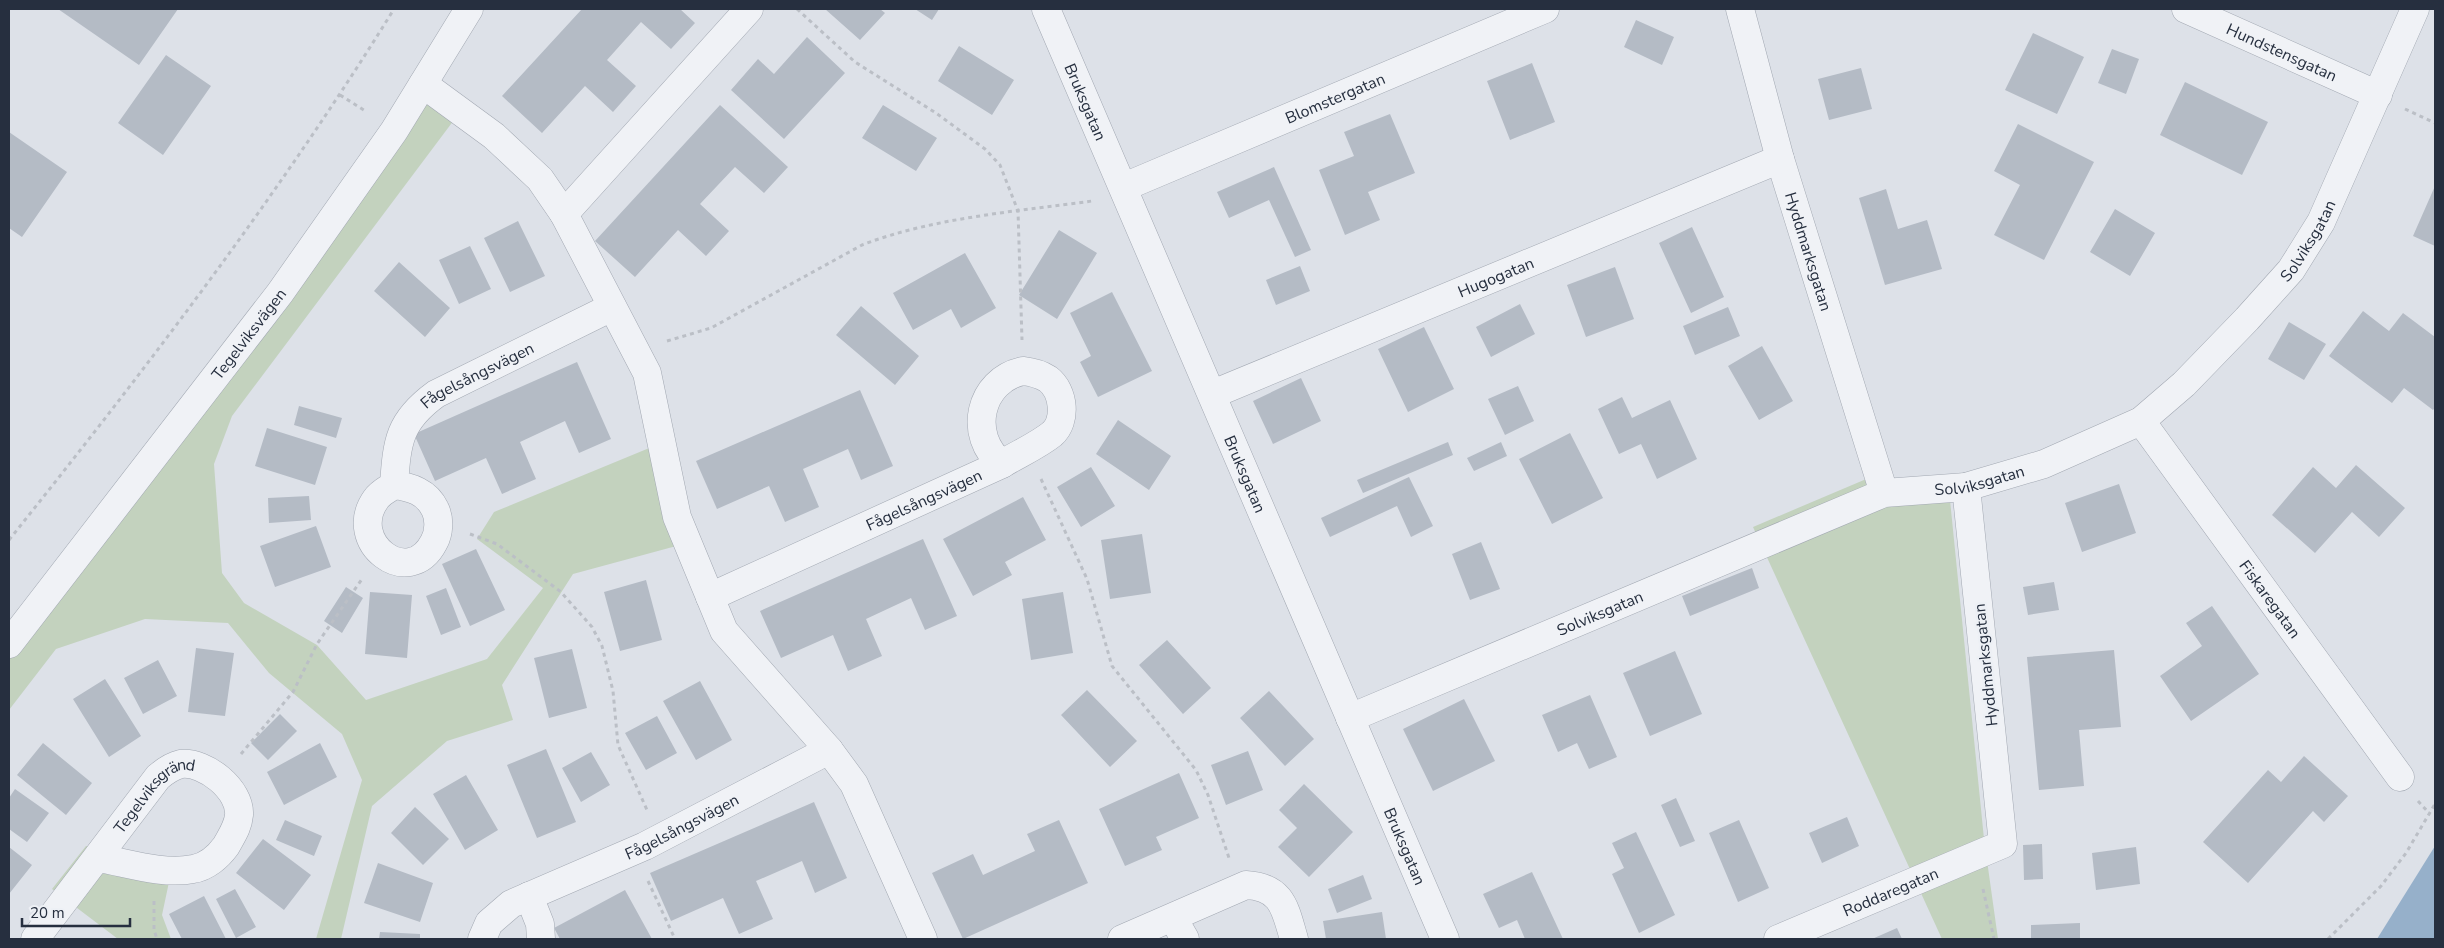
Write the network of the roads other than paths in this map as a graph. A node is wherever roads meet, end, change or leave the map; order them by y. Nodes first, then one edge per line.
1 (469, 9) edge
2 (749, 9) edge
3 (1046, 9) edge
4 (1544, 9) edge
5 (1740, 9) edge
6 (2186, 9) edge
7 (2416, 9) edge
8 (423, 84) junction
9 (2378, 95) junction
10 (1780, 159) junction
11 (1124, 187) junction
12 (564, 214) junction
13 (612, 307) junction
14 (1213, 394) junction
15 (2141, 421) junction
16 (1002, 464) junction
17 (394, 485) junction
18 (1966, 487) junction
19 (1884, 493) junction
20 (710, 597) junction
21 (9, 644) edge
22 (1350, 718) junction
23 (829, 750) junction
24 (2400, 777) dead end
25 (2003, 844) joint
26 (98, 858) junction
27 (529, 896) junction
28 (1179, 929) edge
29 (35, 939) edge
30 (482, 939) edge
31 (541, 939) edge
32 (924, 939) edge
33 (1122, 939) edge
34 (1294, 939) edge
35 (1445, 939) edge
36 (1778, 939) edge

1 - 8 street, Tegelviksvägen
2 - 12 street
3 - 11 street, Bruksgatan
4 - 11 street, Blomstergatan
5 - 10 street, Hyddmarksgatan
6 - 9 street, Hundstensgatan
7 - 9 street, Solviksgatan
8 - 12 street
8 - 21 street, Tegelviksvägen
9 - 15 street, Solviksgatan
10 - 14 street, Hugogatan
10 - 19 street, Hyddmarksgatan
11 - 14 street, Bruksgatan
12 - 13 street
13 - 17 street, Fågelsångsvägen
13 - 20 street
14 - 22 street, Bruksgatan
15 - 18 street, Solviksgatan
15 - 24 street, Fiskaregatan
16 - 16 street, Fågelsångsvägen
16 - 20 street, Fågelsångsvägen
17 - 17 street
18 - 19 street, Solviksgatan
18 - 25 street, Hyddmarksgatan
19 - 22 street, Solviksgatan
20 - 23 street
22 - 35 street, Bruksgatan
23 - 27 street, Fågelsångsvägen
23 - 32 street
25 - 36 street, Roddaregatan
26 - 26 street, Tegelviksgränd
26 - 29 street, Tegelviksgränd
27 - 30 street, Fågelsångsvägen
27 - 31 street
28 - 33 street
28 - 34 street

